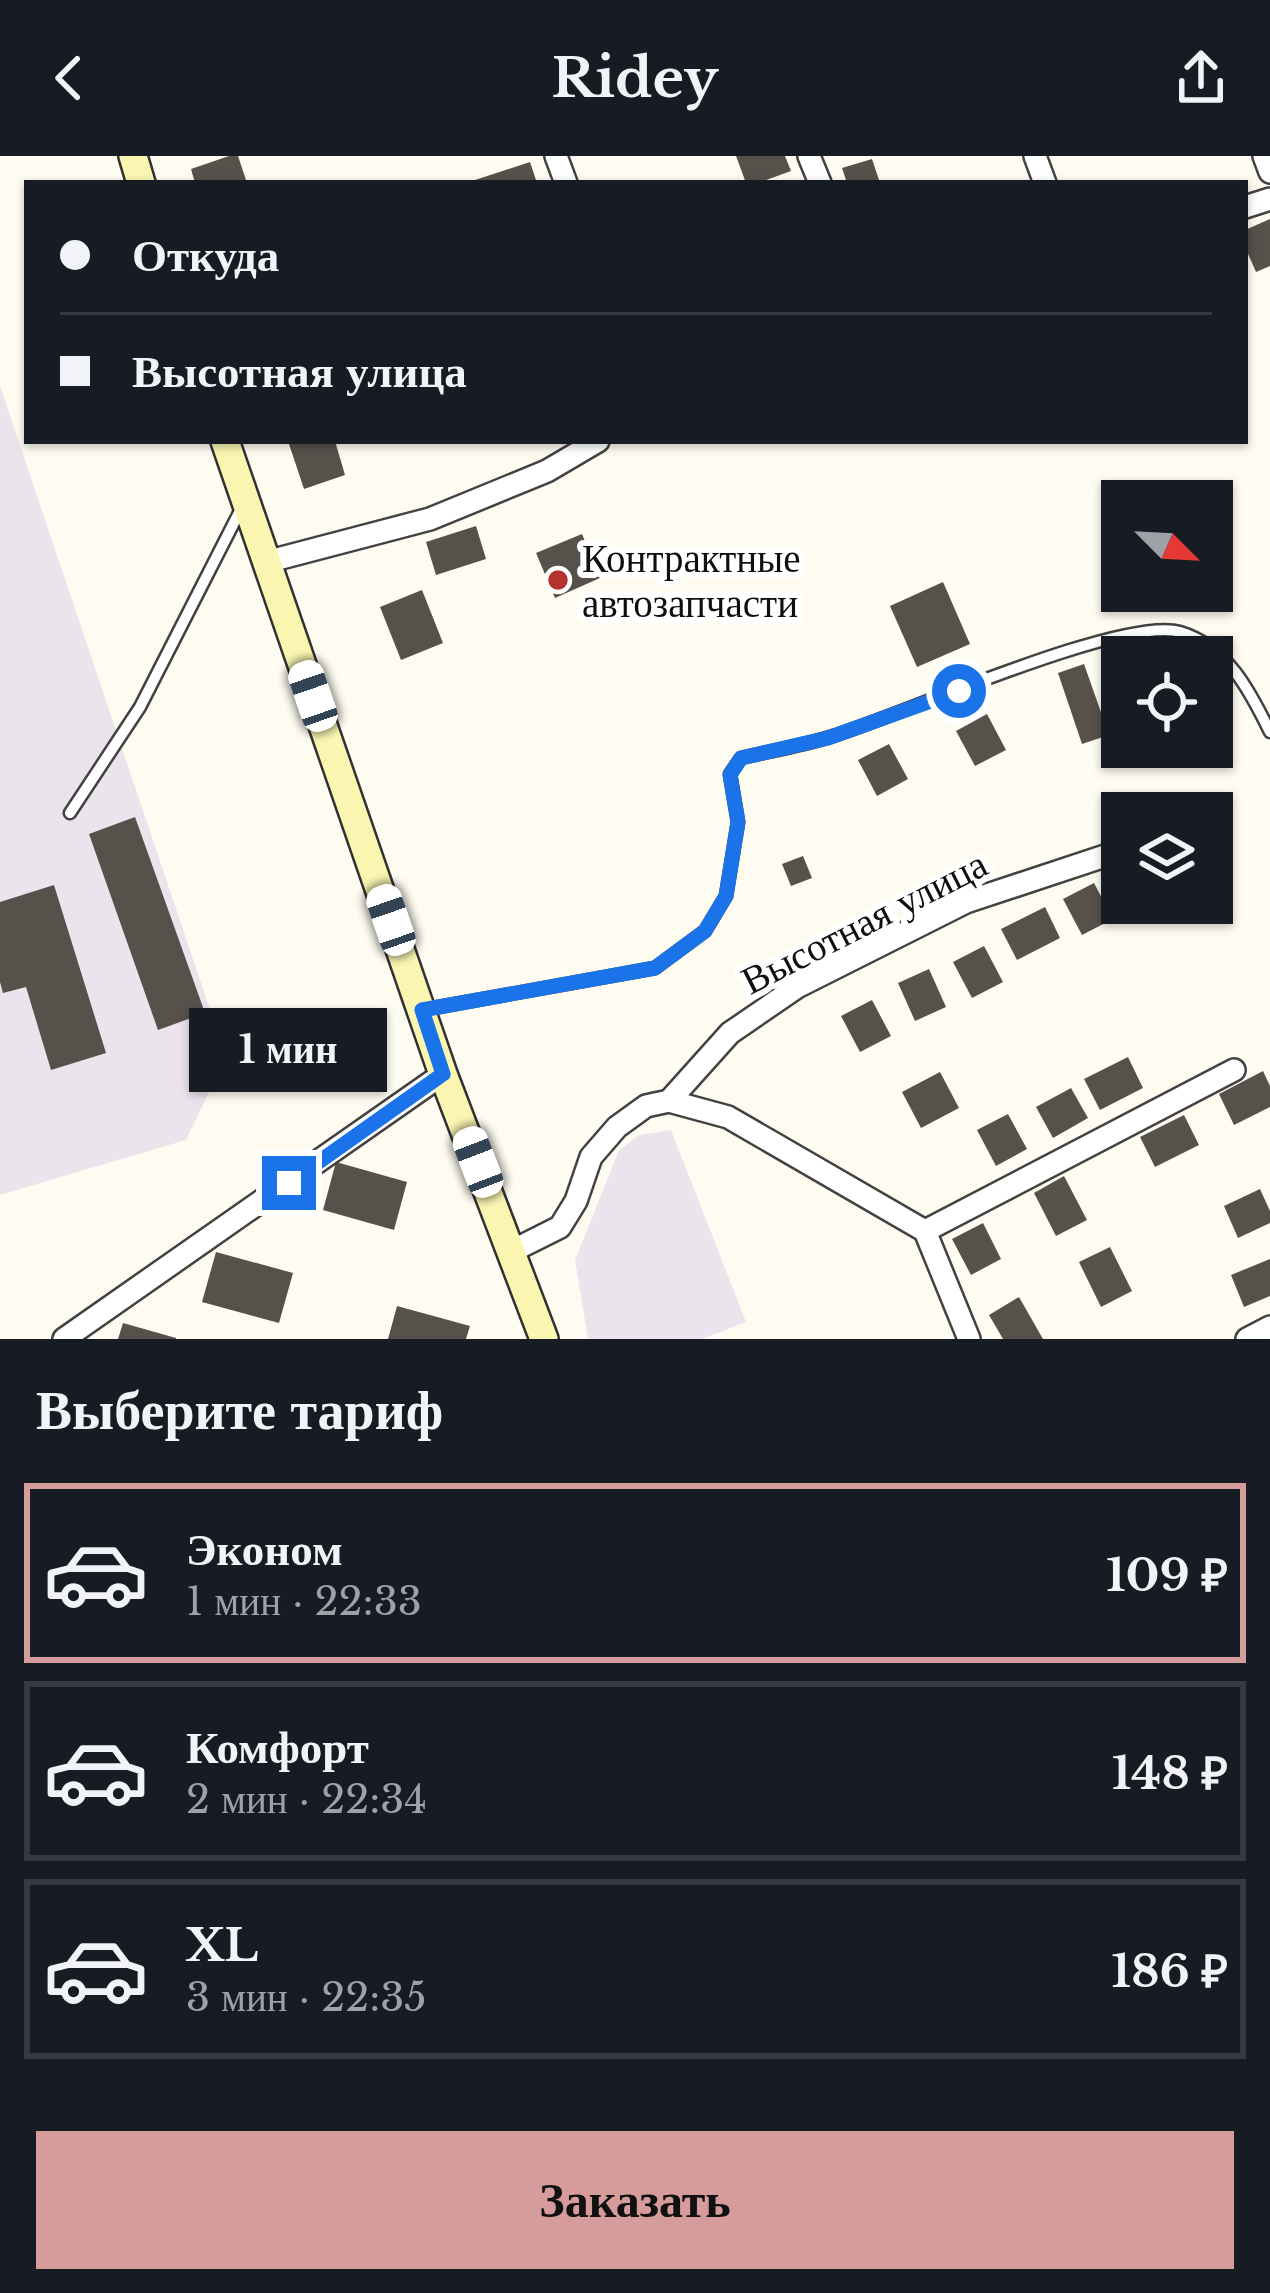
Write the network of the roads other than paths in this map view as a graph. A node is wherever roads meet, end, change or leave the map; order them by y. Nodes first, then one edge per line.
1 (1264, 156) edge
2 (1270, 172) edge
3 (226, 444) edge
4 (593, 444) edge
5 (244, 502) junction
6 (266, 562) junction
7 (1270, 732) edge
8 (70, 812) dead end
9 (1101, 856) edge
10 (422, 1010) junction
11 (1234, 1070) dead end
12 (443, 1074) junction
13 (669, 1101) junction
14 (925, 1231) junction
15 (512, 1251) junction
16 (1270, 1327) edge
17 (64, 1339) edge
18 (544, 1339) edge
19 (969, 1339) edge
20 (1246, 1339) edge

1 - 2 street
3 - 5 street
4 - 6 street
5 - 6 street
5 - 8 lane
6 - 10 street
7 - 10 lane
9 - 13 street, Высотная улица
10 - 12 street
11 - 14 street
12 - 15 street
12 - 17 street
13 - 14 street
13 - 15 street
14 - 19 street
15 - 18 street
16 - 20 street

